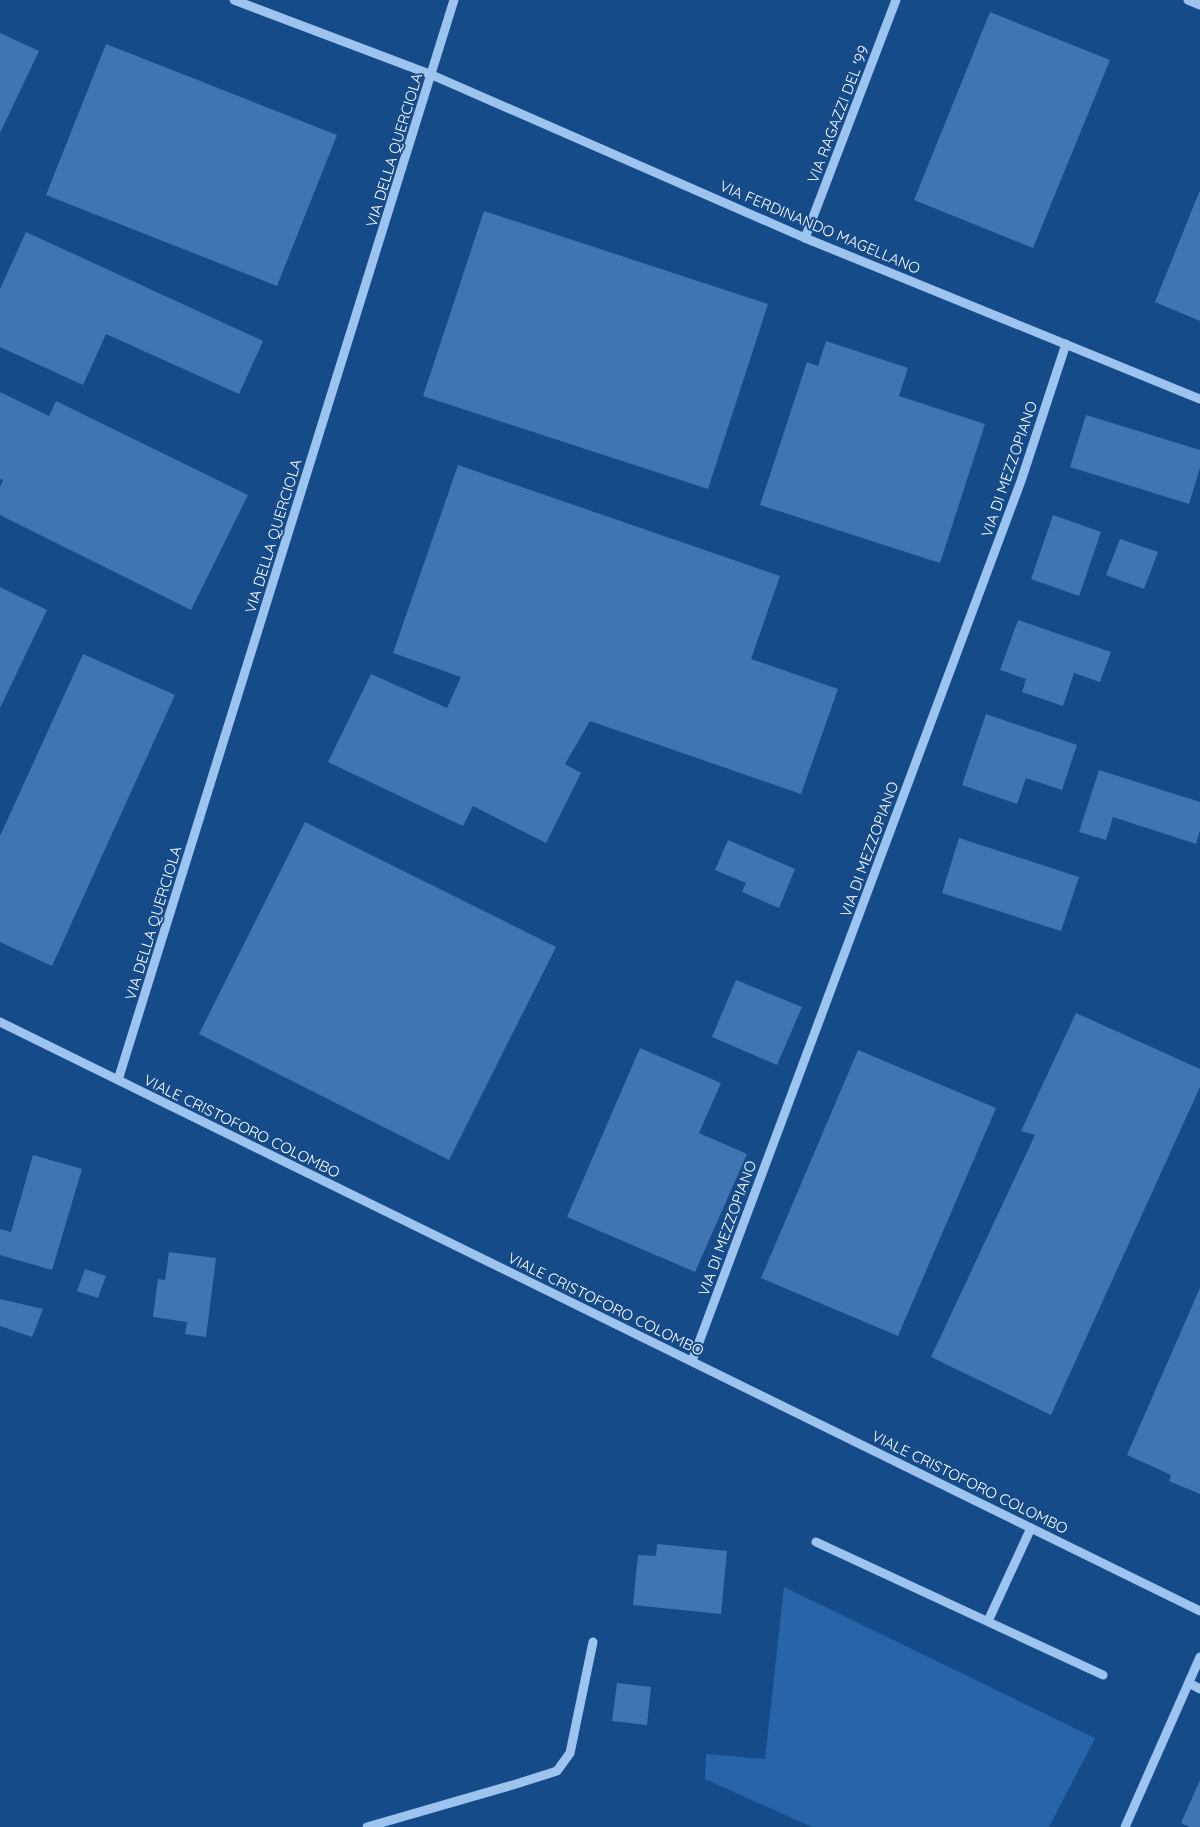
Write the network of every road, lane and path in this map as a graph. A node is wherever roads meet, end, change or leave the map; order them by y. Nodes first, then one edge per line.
1 (234, 0) edge
2 (454, 0) edge
3 (896, 0) edge
4 (1188, 0) edge
5 (1200, 5) edge
6 (432, 75) junction
7 (805, 238) junction
8 (1066, 344) junction
9 (1200, 399) edge
10 (0, 1022) edge
11 (118, 1080) junction
12 (692, 1362) junction
13 (1031, 1528) junction
14 (816, 1542) dead end
15 (1200, 1611) edge
16 (988, 1621) junction
17 (593, 1642) dead end
18 (1200, 1657) edge
19 (1103, 1674) dead end
20 (1189, 1683) junction
21 (1200, 1688) edge
22 (367, 1827) edge
23 (1125, 1827) edge

1 - 6 street, VIA FERDINANDO MAGELLANO
2 - 6 street, VIA DELLA QUERCIOLA
3 - 7 street, VIA RAGAZZI DEL '99
4 - 5 street
6 - 7 street, VIA FERDINANDO MAGELLANO
6 - 11 street, VIA DELLA QUERCIOLA
7 - 8 street, VIA FERDINANDO MAGELLANO
8 - 9 street, VIA FERDINANDO MAGELLANO
8 - 12 street, VIA DI MEZZOPIANO
10 - 11 street, VIALE CRISTOFORO COLOMBO
11 - 12 street, VIALE CRISTOFORO COLOMBO
12 - 13 street, VIALE CRISTOFORO COLOMBO
13 - 15 street, VIALE CRISTOFORO COLOMBO
13 - 16 street
14 - 16 street
16 - 19 street
17 - 22 street
18 - 20 street
20 - 21 street
20 - 23 street

